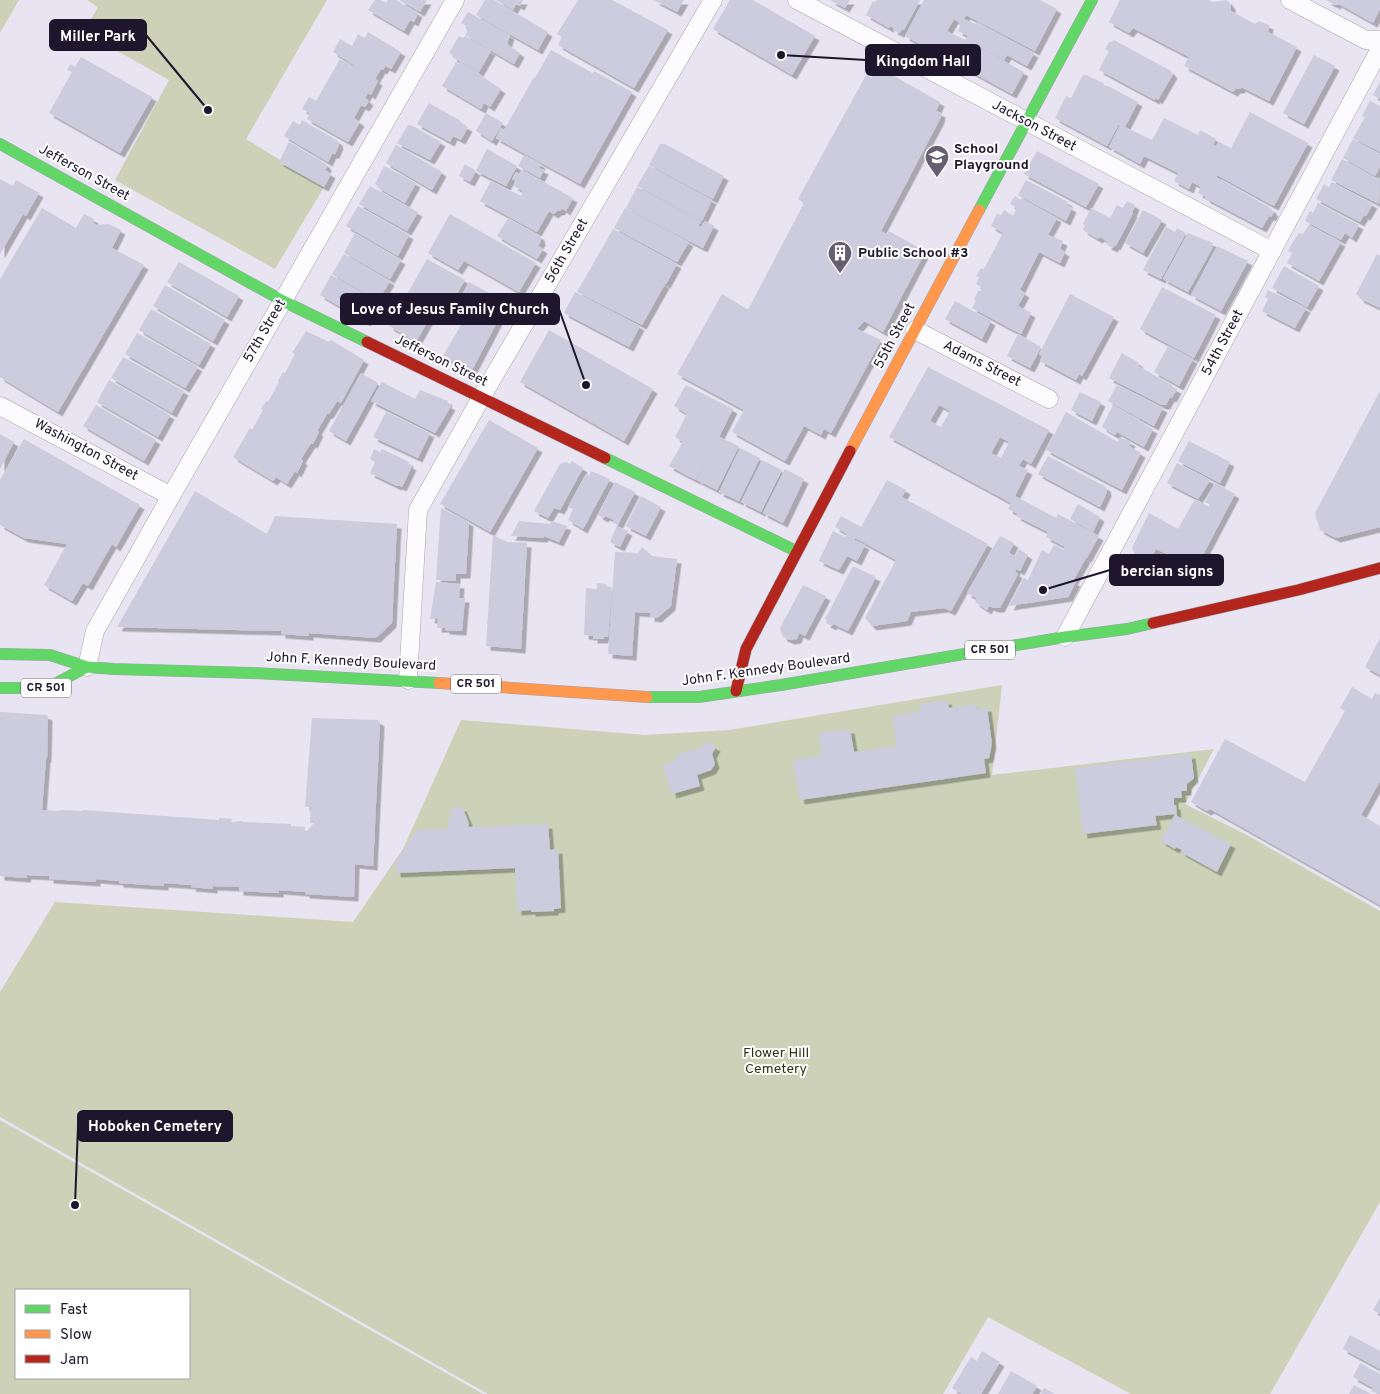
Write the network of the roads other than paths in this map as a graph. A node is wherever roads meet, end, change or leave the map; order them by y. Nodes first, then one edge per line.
1 (455, 0) edge
2 (712, 0) edge
3 (798, 0) edge
4 (1092, 0) edge
5 (1290, 0) edge
6 (1380, 40) edge
7 (1380, 49) edge
8 (1027, 122) junction
9 (0, 144) edge
10 (1272, 251) junction
11 (283, 301) junction
12 (915, 330) junction
13 (481, 398) junction
14 (1048, 399) dead end
15 (0, 406) edge
16 (171, 496) junction
17 (796, 551) junction
18 (1380, 568) edge
19 (1065, 637) junction
20 (0, 654) edge
21 (87, 667) junction
22 (408, 680) junction
23 (0, 688) edge
24 (736, 691) junction

1 - 11 street, 57th Street
2 - 13 street, 56th Street
3 - 8 street, Jackson Street
4 - 8 street, 55th Street
5 - 6 street
7 - 10 street, 54th Street
8 - 10 street, Jackson Street
8 - 12 street, 55th Street
9 - 11 street, Jefferson Street
10 - 19 street, 54th Street
11 - 13 street, Jefferson Street
11 - 16 street, 57th Street
12 - 14 street, Adams Street
12 - 17 street, 55th Street
13 - 17 street, Jefferson Street
13 - 22 street, 56th Street
15 - 16 street, Washington Street
16 - 21 street, 57th Street
17 - 24 street, 55th Street
18 - 19 street, John F. Kennedy Boulevard / CR 501
19 - 24 street, John F. Kennedy Boulevard / CR 501
20 - 21 street, John F. Kennedy Boulevard / CR 501
21 - 22 street, John F. Kennedy Boulevard / CR 501
21 - 23 street, CR 501
22 - 24 street, John F. Kennedy Boulevard / CR 501

